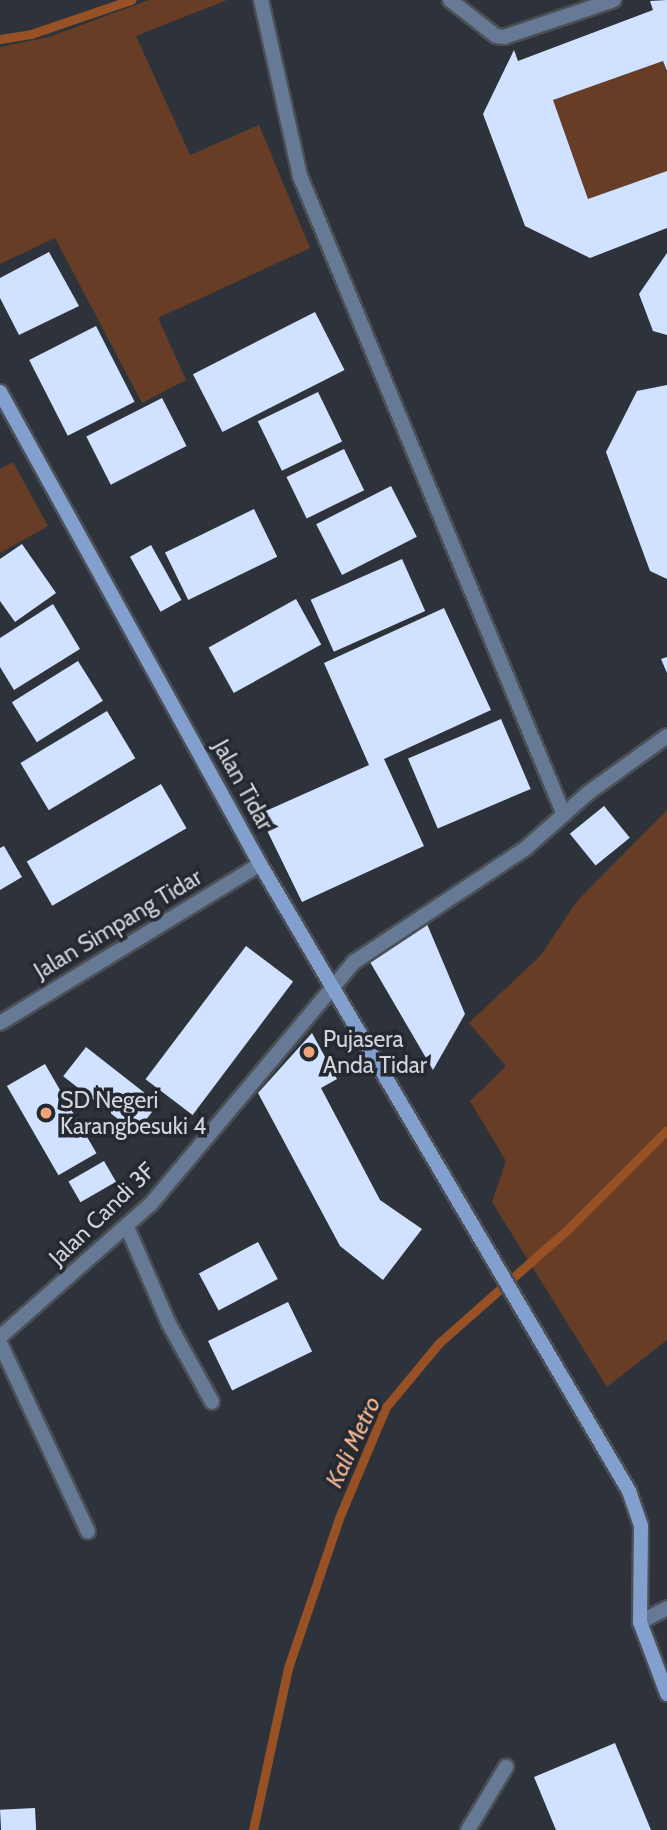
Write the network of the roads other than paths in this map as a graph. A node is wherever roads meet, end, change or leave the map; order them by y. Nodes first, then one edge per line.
1 (261, 0) edge
2 (450, 0) edge
3 (614, 0) edge
4 (0, 393) edge
5 (667, 736) edge
6 (565, 815) junction
7 (260, 864) junction
8 (332, 984) junction
9 (1, 1020) edge
10 (127, 1227) junction
11 (0, 1337) edge
12 (0, 1343) edge
13 (212, 1402) dead end
14 (88, 1532) dead end
15 (667, 1608) edge
16 (640, 1622) junction
17 (667, 1694) edge
18 (506, 1767) dead end
19 (468, 1830) edge

1 - 6 street
2 - 3 street
4 - 7 main road, Jalan Tidar
5 - 6 street, Jalan Candi 3F
6 - 8 street, Jalan Candi 3F
7 - 8 main road, Jalan Tidar
7 - 9 street, Jalan Simpang Tidar
8 - 10 street, Jalan Candi 3F
8 - 16 main road, Jalan Tidar
10 - 11 street, Jalan Candi 3F
10 - 13 street
12 - 14 street
15 - 16 street
16 - 17 main road
18 - 19 street

